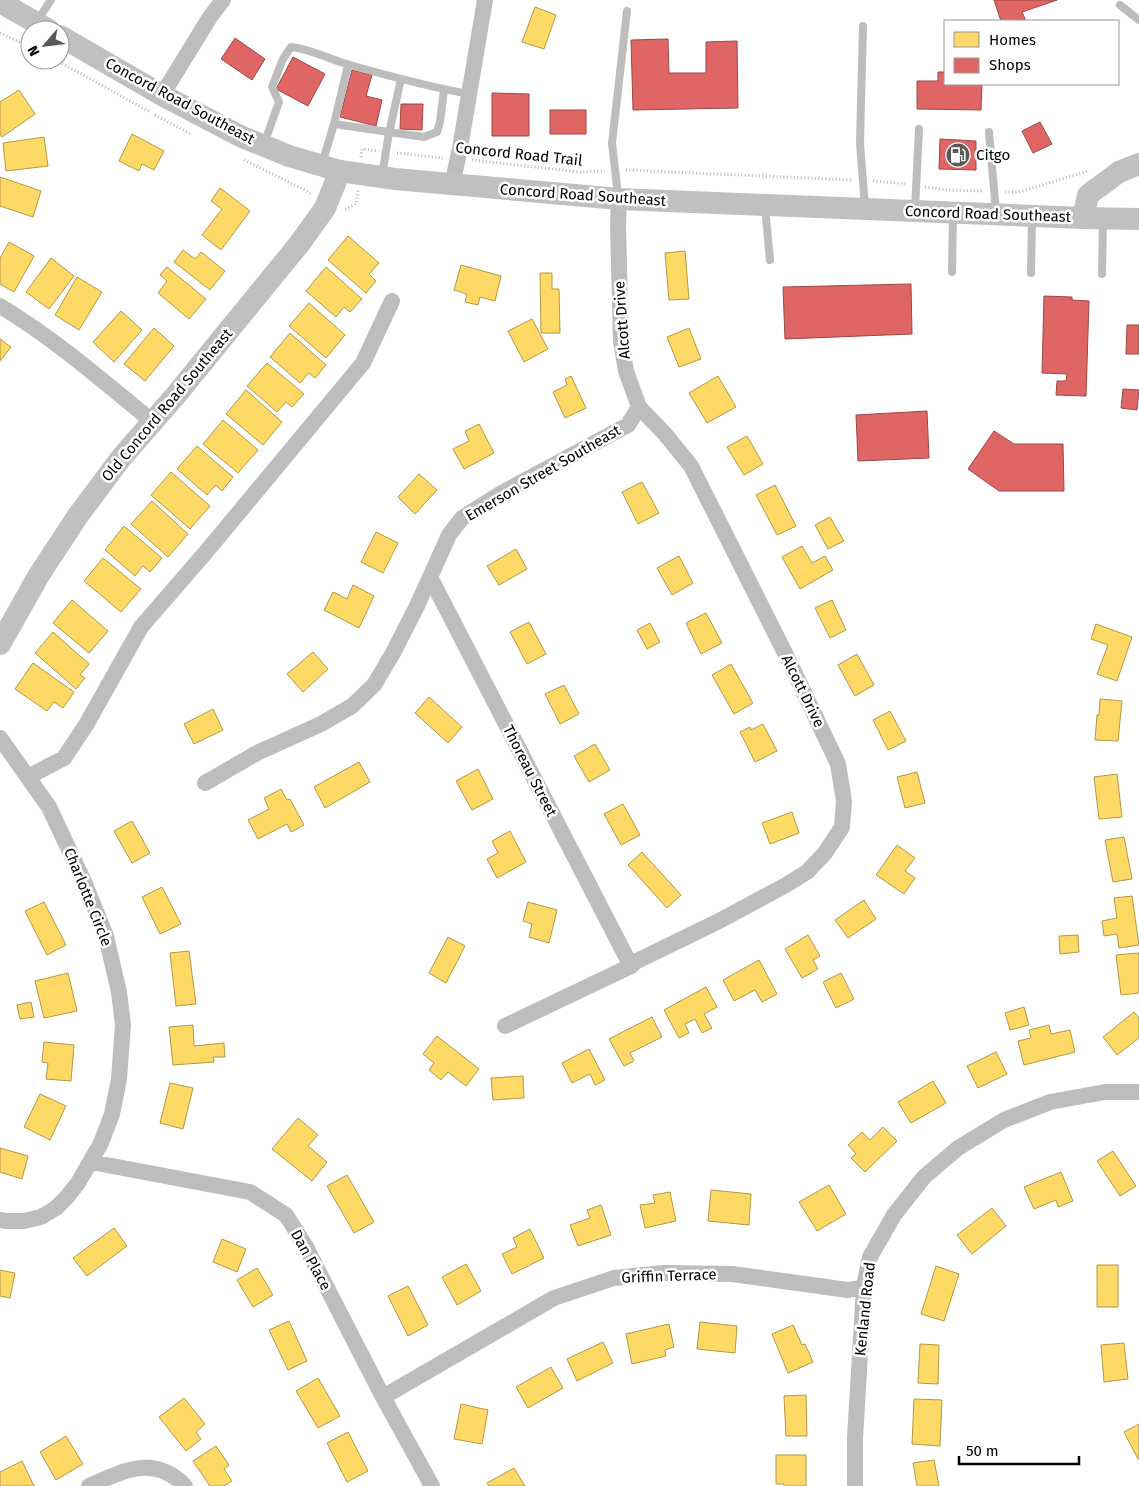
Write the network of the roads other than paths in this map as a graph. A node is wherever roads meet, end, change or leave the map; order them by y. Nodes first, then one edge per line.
1 (51, 0) edge
2 (223, 0) edge
3 (485, 0) edge
4 (0, 2) edge
5 (1120, 5) dead end
6 (627, 11) dead end
7 (32, 20) edge
8 (44, 20) edge
9 (1139, 20) edge
10 (863, 26) dead end
11 (70, 42) edge
12 (348, 65) junction
13 (401, 80) junction
14 (444, 90) junction
15 (469, 94) junction
16 (162, 95) junction
17 (334, 124) junction
18 (919, 129) dead end
19 (389, 132) junction
20 (988, 132) dead end
21 (264, 145) junction
22 (1139, 164) edge
23 (340, 170) junction
24 (382, 177) junction
25 (452, 184) junction
26 (619, 199) junction
27 (765, 205) junction
28 (865, 209) junction
29 (915, 211) junction
30 (954, 213) junction
31 (996, 214) junction
32 (1032, 216) junction
33 (1093, 218) junction
34 (1139, 219) edge
35 (770, 260) dead end
36 (952, 272) dead end
37 (1031, 273) dead end
38 (1102, 274) dead end
39 (392, 301) dead end
40 (0, 306) edge
41 (639, 407) junction
42 (153, 422) junction
43 (430, 577) junction
44 (0, 644) edge
45 (0, 738) edge
46 (28, 777) junction
47 (205, 782) dead end
48 (630, 966) junction
49 (505, 1026) dead end
50 (1139, 1092) edge
51 (91, 1162) junction
52 (0, 1220) edge
53 (864, 1288) junction
54 (383, 1397) junction
55 (89, 1486) edge
56 (185, 1486) edge
57 (432, 1486) edge
58 (855, 1486) edge

1 - 8 lane
2 - 16 street
3 - 15 street
4 - 7 street
5 - 9 lane
6 - 26 lane
10 - 28 lane
11 - 16 street, Concord Road Southeast
12 - 13 lane
12 - 17 lane
12 - 21 lane
13 - 14 lane
13 - 19 lane
14 - 15 lane
14 - 19 lane
15 - 25 street
16 - 21 street, Concord Road Southeast
17 - 19 lane
17 - 23 lane
18 - 29 lane
19 - 24 lane
20 - 31 lane
21 - 23 street, Concord Road Southeast
22 - 33 street
23 - 24 street, Concord Road Southeast
23 - 42 street, Old Concord Road Southeast
24 - 25 street, Concord Road Southeast
25 - 26 street, Concord Road Southeast
26 - 27 street, Concord Road Southeast
26 - 41 street, Alcott Drive
27 - 28 street, Concord Road Southeast
27 - 35 lane
28 - 29 street, Concord Road Southeast
29 - 30 street, Concord Road Southeast
30 - 31 street, Concord Road Southeast
30 - 36 lane
31 - 32 street, Concord Road Southeast
32 - 33 street, Concord Road Southeast
32 - 37 lane
33 - 34 street, Concord Road Southeast
33 - 38 lane
39 - 46 street
40 - 42 street
41 - 43 street, Emerson Street Southeast
41 - 48 street, Alcott Drive
42 - 44 street, Old Concord Road Southeast
43 - 47 street, Emerson Street Southeast
43 - 48 street, Thoreau Street
45 - 46 street, Charlotte Circle
46 - 51 street, Charlotte Circle
48 - 49 street, Alcott Drive
50 - 53 street, Kenland Road
51 - 52 street, Charlotte Circle
51 - 54 street, Dan Place
53 - 54 street, Griffin Terrace
53 - 58 street, Kenland Road
54 - 57 street, Dan Place
55 - 56 street

